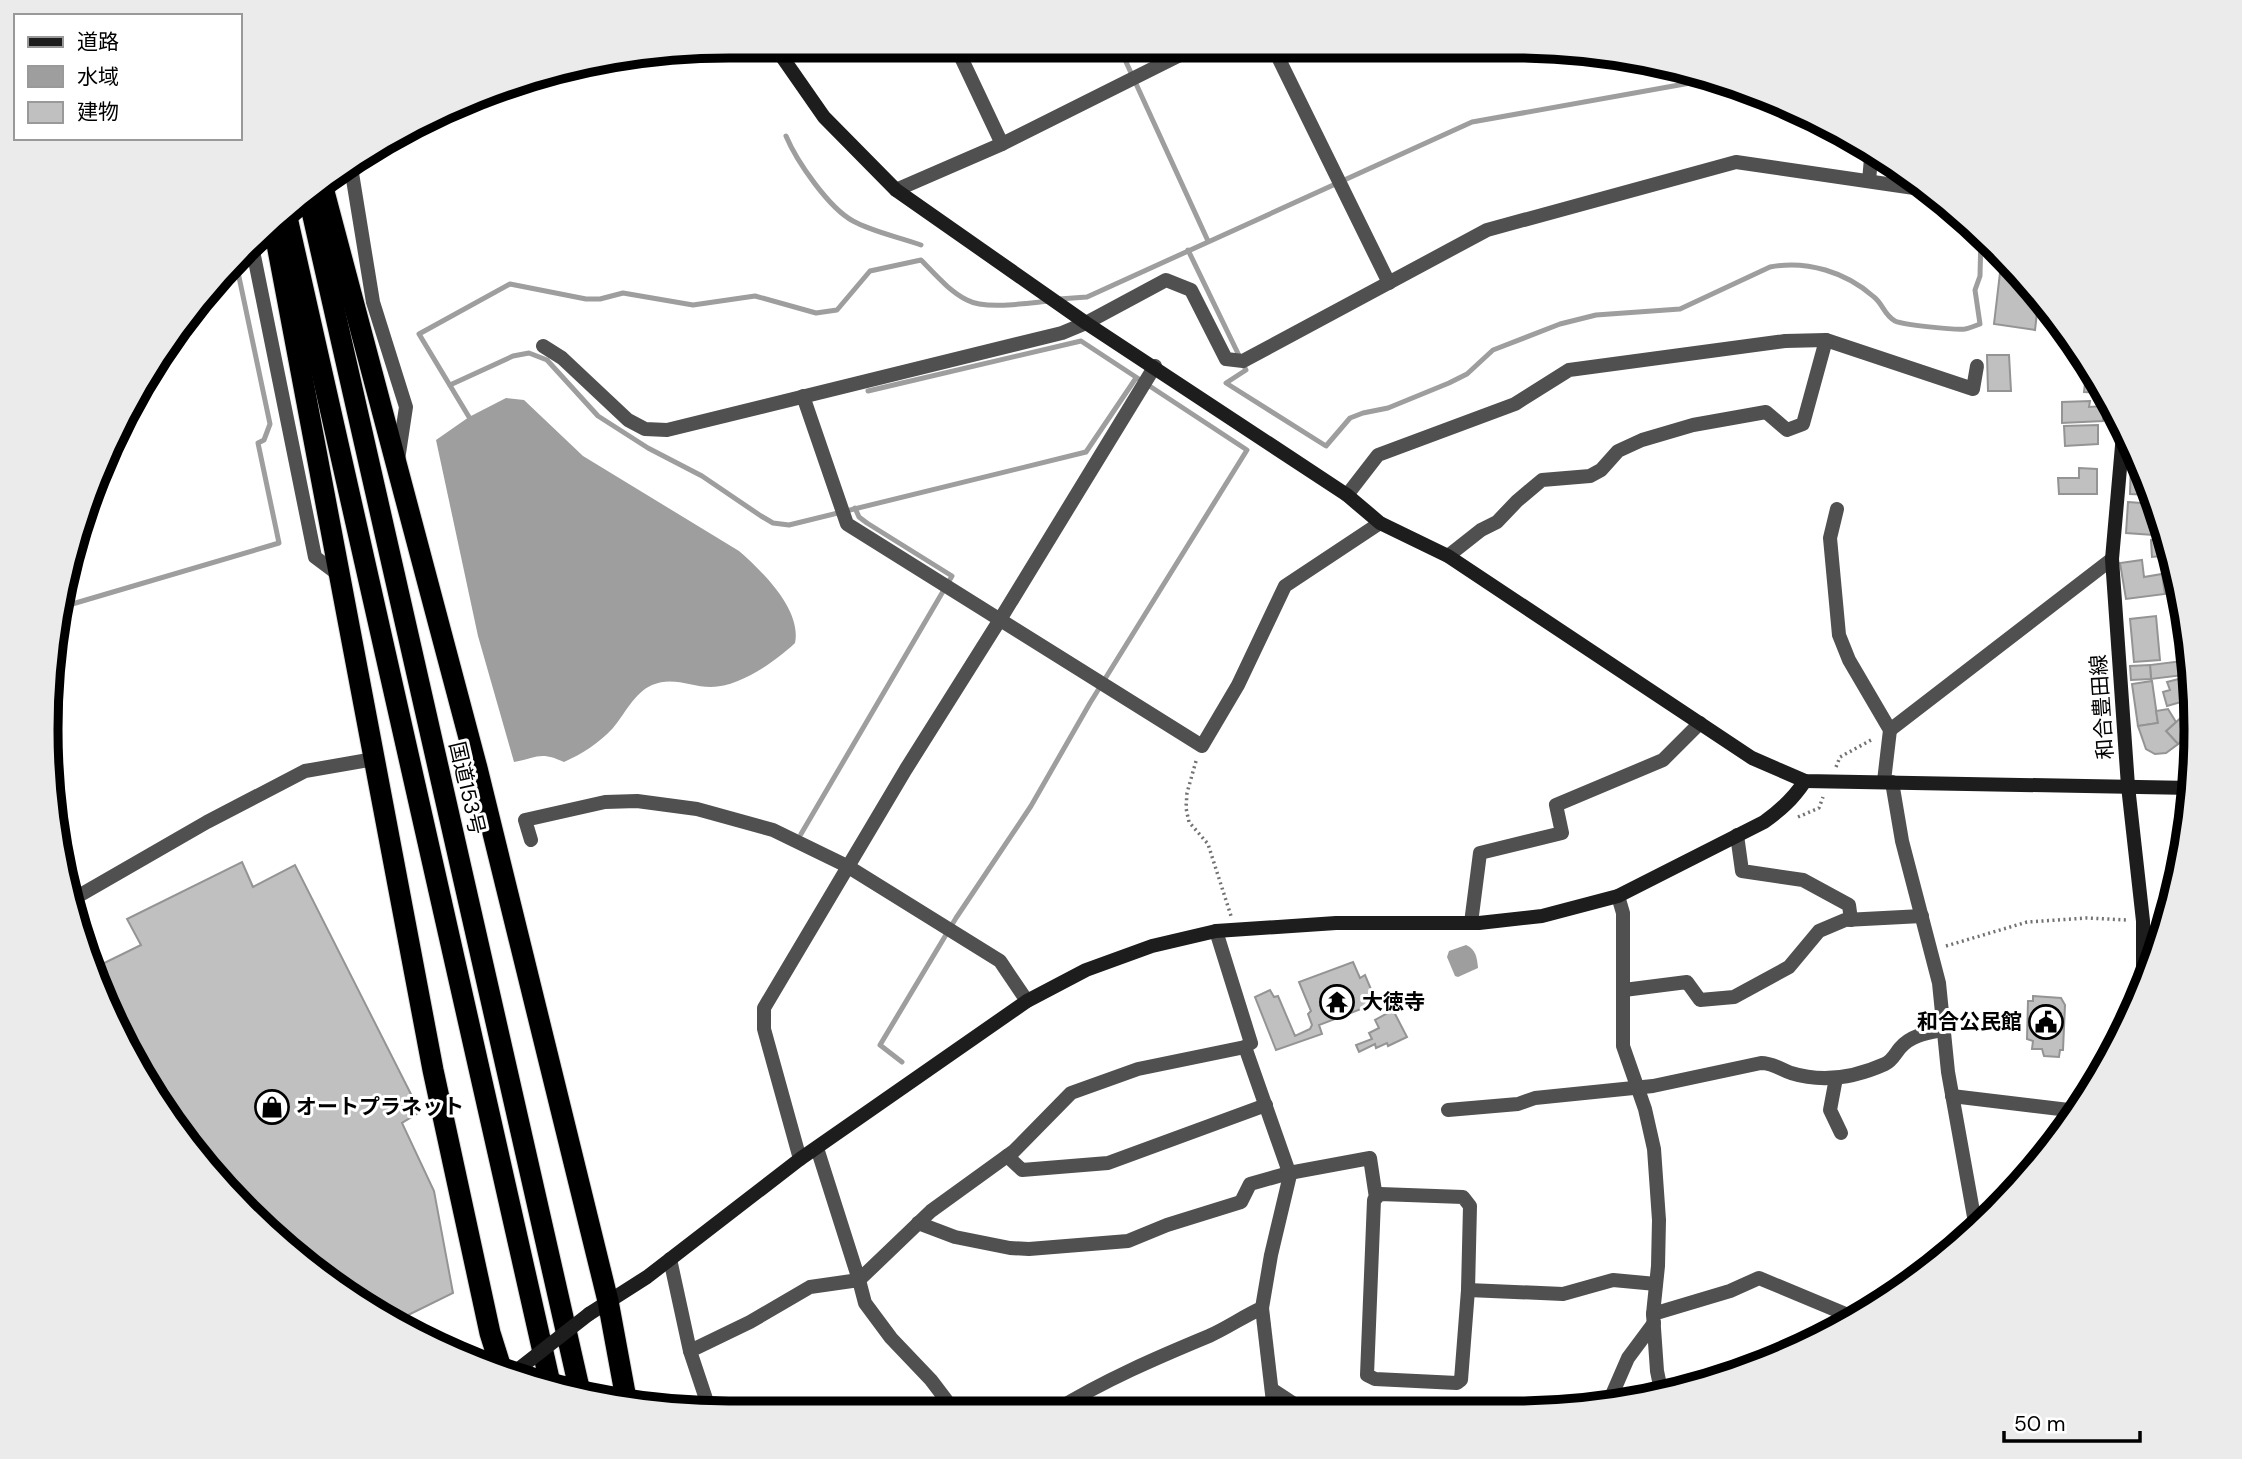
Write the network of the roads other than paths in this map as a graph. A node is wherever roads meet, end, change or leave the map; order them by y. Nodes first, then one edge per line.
1 (783, 58) edge
2 (961, 58) edge
3 (1174, 58) edge
4 (1278, 58) edge
5 (1002, 144) junction
6 (1871, 162) edge
7 (352, 174) edge
8 (1869, 181) junction
9 (1907, 187) edge
10 (896, 190) junction
11 (325, 194) edge
12 (311, 205) edge
13 (288, 223) edge
14 (275, 235) edge
15 (254, 256) edge
16 (1389, 283) junction
17 (1087, 323) junction
18 (1826, 340) junction
19 (543, 346) dead end
20 (1155, 366) junction
21 (1978, 366) dead end
22 (803, 396) junction
23 (2122, 447) edge
24 (397, 466) junction
25 (1347, 495) junction
26 (1837, 509) dead end
27 (1380, 523) junction
28 (1448, 556) junction
29 (2112, 559) junction
30 (339, 575) junction
31 (1001, 618) junction
32 (1700, 723) junction
33 (1890, 730) junction
34 (374, 759) junction
35 (1805, 781) junction
36 (1888, 782) junction
37 (2128, 786) junction
38 (2182, 788) edge
39 (1737, 835) junction
40 (531, 840) dead end
41 (847, 866) junction
42 (79, 896) edge
43 (1618, 896) junction
44 (1922, 916) junction
45 (1851, 920) junction
46 (1471, 923) junction
47 (1216, 932) junction
48 (2143, 961) edge
49 (1623, 990) junction
50 (1027, 1002) junction
51 (1943, 1030) junction
52 (1245, 1047) junction
53 (1836, 1078) junction
54 (1638, 1087) junction
55 (1952, 1096) junction
56 (1265, 1105) junction
57 (1448, 1110) dead end
58 (2066, 1110) edge
59 (1841, 1133) dead end
60 (817, 1148) junction
61 (1007, 1156) junction
62 (800, 1159) junction
63 (1289, 1173) junction
64 (1376, 1198) junction
65 (1974, 1217) edge
66 (918, 1223) junction
67 (670, 1259) junction
68 (859, 1280) junction
69 (1657, 1284) junction
70 (1468, 1290) junction
71 (608, 1301) junction
72 (1262, 1308) junction
73 (1844, 1313) edge
74 (1654, 1319) junction
75 (690, 1352) junction
76 (506, 1363) edge
77 (518, 1367) edge
78 (548, 1376) edge
79 (578, 1383) edge
80 (1661, 1384) edge
81 (1273, 1390) junction
82 (625, 1393) edge
83 (1612, 1394) edge
84 (706, 1400) edge
85 (947, 1401) edge
86 (1073, 1401) edge
87 (1274, 1401) edge
88 (1290, 1401) edge

1 - 10 street
2 - 5 street
3 - 5 street
4 - 16 street
5 - 10 street
6 - 8 street
7 - 24 street
8 - 9 street
8 - 16 street
10 - 17 street
11 - 24 highway
12 - 79 highway, 国道153号
13 - 78 highway
14 - 30 highway
15 - 30 street
16 - 17 street
17 - 20 street
17 - 22 street
18 - 21 street
18 - 25 street
18 - 28 street
19 - 22 street
20 - 25 street
20 - 31 street
22 - 31 street
23 - 29 street, 和合豊田線
24 - 71 highway
25 - 27 street
26 - 33 street
27 - 28 street
27 - 31 street
28 - 32 street
29 - 33 street
29 - 37 street, 和合豊田線
30 - 34 highway
31 - 41 street
32 - 35 street
32 - 46 street
33 - 36 street
34 - 42 street
34 - 76 highway
35 - 36 street
35 - 39 street
36 - 37 street
36 - 44 street
37 - 38 street
37 - 48 street, 和合豊田線
39 - 43 street
39 - 45 street
40 - 41 street
41 - 50 street
41 - 62 street
43 - 46 street
43 - 49 street
44 - 45 street
44 - 51 street
45 - 49 street
46 - 47 street
47 - 50 street
47 - 52 street
49 - 54 street
50 - 60 street
51 - 53 street
51 - 55 street
52 - 56 street
52 - 61 street
53 - 54 street
53 - 59 street
54 - 57 street
54 - 69 street
55 - 58 street
55 - 65 street
56 - 61 street
56 - 63 street
60 - 62 street
60 - 68 street
61 - 66 street
62 - 67 street
63 - 64 street
63 - 66 street
63 - 72 street
64 - 70 street
64 - 70 street
66 - 68 street
67 - 71 street
67 - 75 street
68 - 75 street
68 - 85 street
69 - 70 street
69 - 74 street
71 - 77 street, bridge
71 - 82 highway
72 - 81 street
72 - 86 street
73 - 74 street
74 - 80 street
74 - 83 street
75 - 84 street
81 - 87 street
81 - 88 street

